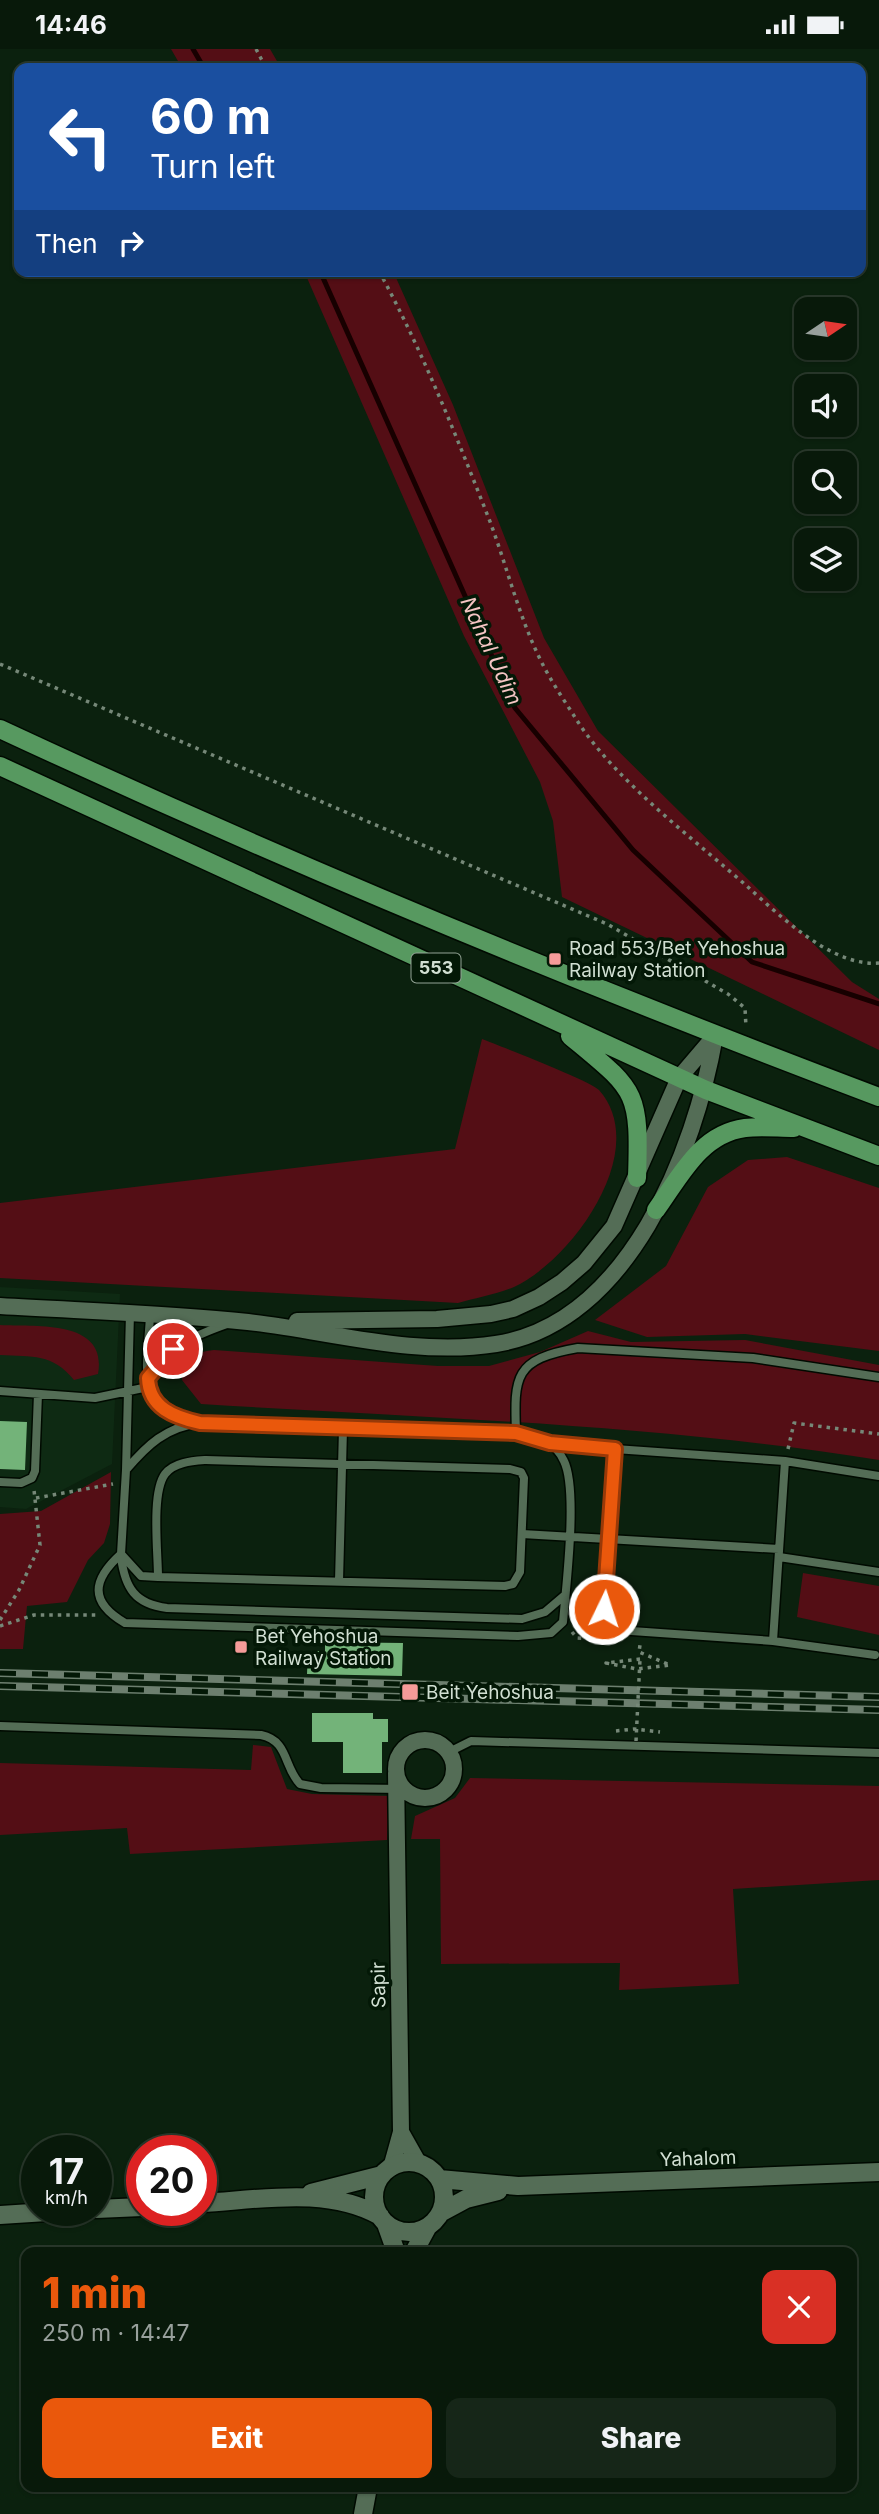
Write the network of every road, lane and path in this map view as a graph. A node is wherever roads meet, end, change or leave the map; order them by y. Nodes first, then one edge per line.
1 (382, 277) edge
2 (0, 664) edge
3 (0, 729) edge
4 (0, 766) edge
5 (879, 963) edge
6 (551, 1020) junction
7 (715, 1035) junction
8 (747, 1048) junction
9 (679, 1078) junction
10 (705, 1090) junction
11 (879, 1097) edge
12 (805, 1128) junction
13 (879, 1156) edge
14 (637, 1178) junction
15 (656, 1210) junction
16 (0, 1306) edge
17 (130, 1313) junction
18 (150, 1315) junction
19 (241, 1322) junction
20 (879, 1377) edge
21 (148, 1383) junction
22 (0, 1391) edge
23 (38, 1394) junction
24 (129, 1394) junction
25 (200, 1423) junction
26 (343, 1429) junction
27 (516, 1433) junction
28 (879, 1434) edge
29 (550, 1443) junction
30 (615, 1449) junction
31 (785, 1461) junction
32 (342, 1463) junction
33 (126, 1470) junction
34 (879, 1476) edge
35 (32, 1478) junction
36 (0, 1482) edge
37 (125, 1482) junction
38 (36, 1497) junction
39 (522, 1534) junction
40 (568, 1536) junction
41 (609, 1538) junction
42 (779, 1553) junction
43 (121, 1554) junction
44 (879, 1571) edge
45 (158, 1577) junction
46 (339, 1581) junction
47 (565, 1595) junction
48 (113, 1615) junction
49 (0, 1620) edge
50 (563, 1622) junction
51 (0, 1626) edge
52 (602, 1639) dead end
53 (641, 1641) dead end
54 (773, 1641) junction
55 (875, 1655) dead end
56 (0, 1725) edge
57 (636, 1741) dead end
58 (450, 1752) junction
59 (879, 1753) edge
60 (399, 1784) junction
61 (421, 1798) junction
62 (397, 1838) junction
63 (401, 2132) junction
64 (419, 2164) junction
65 (387, 2171) junction
66 (879, 2172) edge
67 (439, 2179) junction
68 (518, 2186) junction
69 (280, 2199) junction
70 (217, 2202) edge
71 (440, 2213) junction
72 (21, 2214) edge
73 (0, 2215) edge
74 (383, 2220) junction
75 (427, 2228) junction
76 (394, 2247) edge
77 (417, 2247) edge
78 (367, 2492) edge
79 (363, 2514) edge

1 - 5 path
2 - 8 path
3 - 7 main road, 553
4 - 6 main road, 553
6 - 9 main road, 553
6 - 14 main road
7 - 8 main road, 553
7 - 9 street
7 - 10 street
8 - 11 main road, 553
9 - 10 main road, 553
9 - 14 street
10 - 12 main road, 553
10 - 15 street
12 - 13 main road, 553
12 - 15 main road
14 - 19 street
15 - 19 street
16 - 17 street
17 - 18 street
17 - 24 lane
18 - 19 street
18 - 21 lane
19 - 21 lane
20 - 27 lane
21 - 24 lane
21 - 25 lane
22 - 23 lane
23 - 24 lane
23 - 35 lane
24 - 33 lane
25 - 26 lane
25 - 33 lane
26 - 27 lane
26 - 32 lane
27 - 29 lane
28 - 31 path
29 - 30 lane
29 - 40 lane
30 - 31 lane
30 - 41 lane
31 - 34 lane
31 - 42 lane
32 - 39 lane
32 - 45 lane
32 - 46 lane
33 - 37 lane
35 - 36 lane
35 - 38 path
37 - 38 path
37 - 43 lane
38 - 49 path
39 - 40 lane
39 - 46 lane
40 - 41 lane
40 - 47 lane
41 - 42 lane
41 - 54 lane
42 - 44 lane
42 - 54 lane
43 - 45 lane
43 - 47 lane
43 - 48 lane
45 - 46 lane
47 - 50 lane
48 - 50 lane
48 - 51 path
50 - 52 path
53 - 57 path, bridge
54 - 55 lane
56 - 60 lane
58 - 59 lane
58 - 60 street
58 - 61 street
60 - 61 street
60 - 62 street, Sapir
61 - 62 street, Sapir
62 - 63 street, Sapir
63 - 64 street, Sapir
63 - 65 street, Sapir
64 - 65 main road
64 - 67 main road
65 - 69 main road
65 - 74 main road
66 - 68 main road, Yahalom
67 - 68 main road, Yahalom
67 - 71 main road
68 - 71 main road, Yahalom
69 - 70 main road
69 - 74 main road
71 - 75 main road
72 - 73 main road
74 - 75 main road
74 - 76 main road
75 - 77 main road
78 - 79 main road

